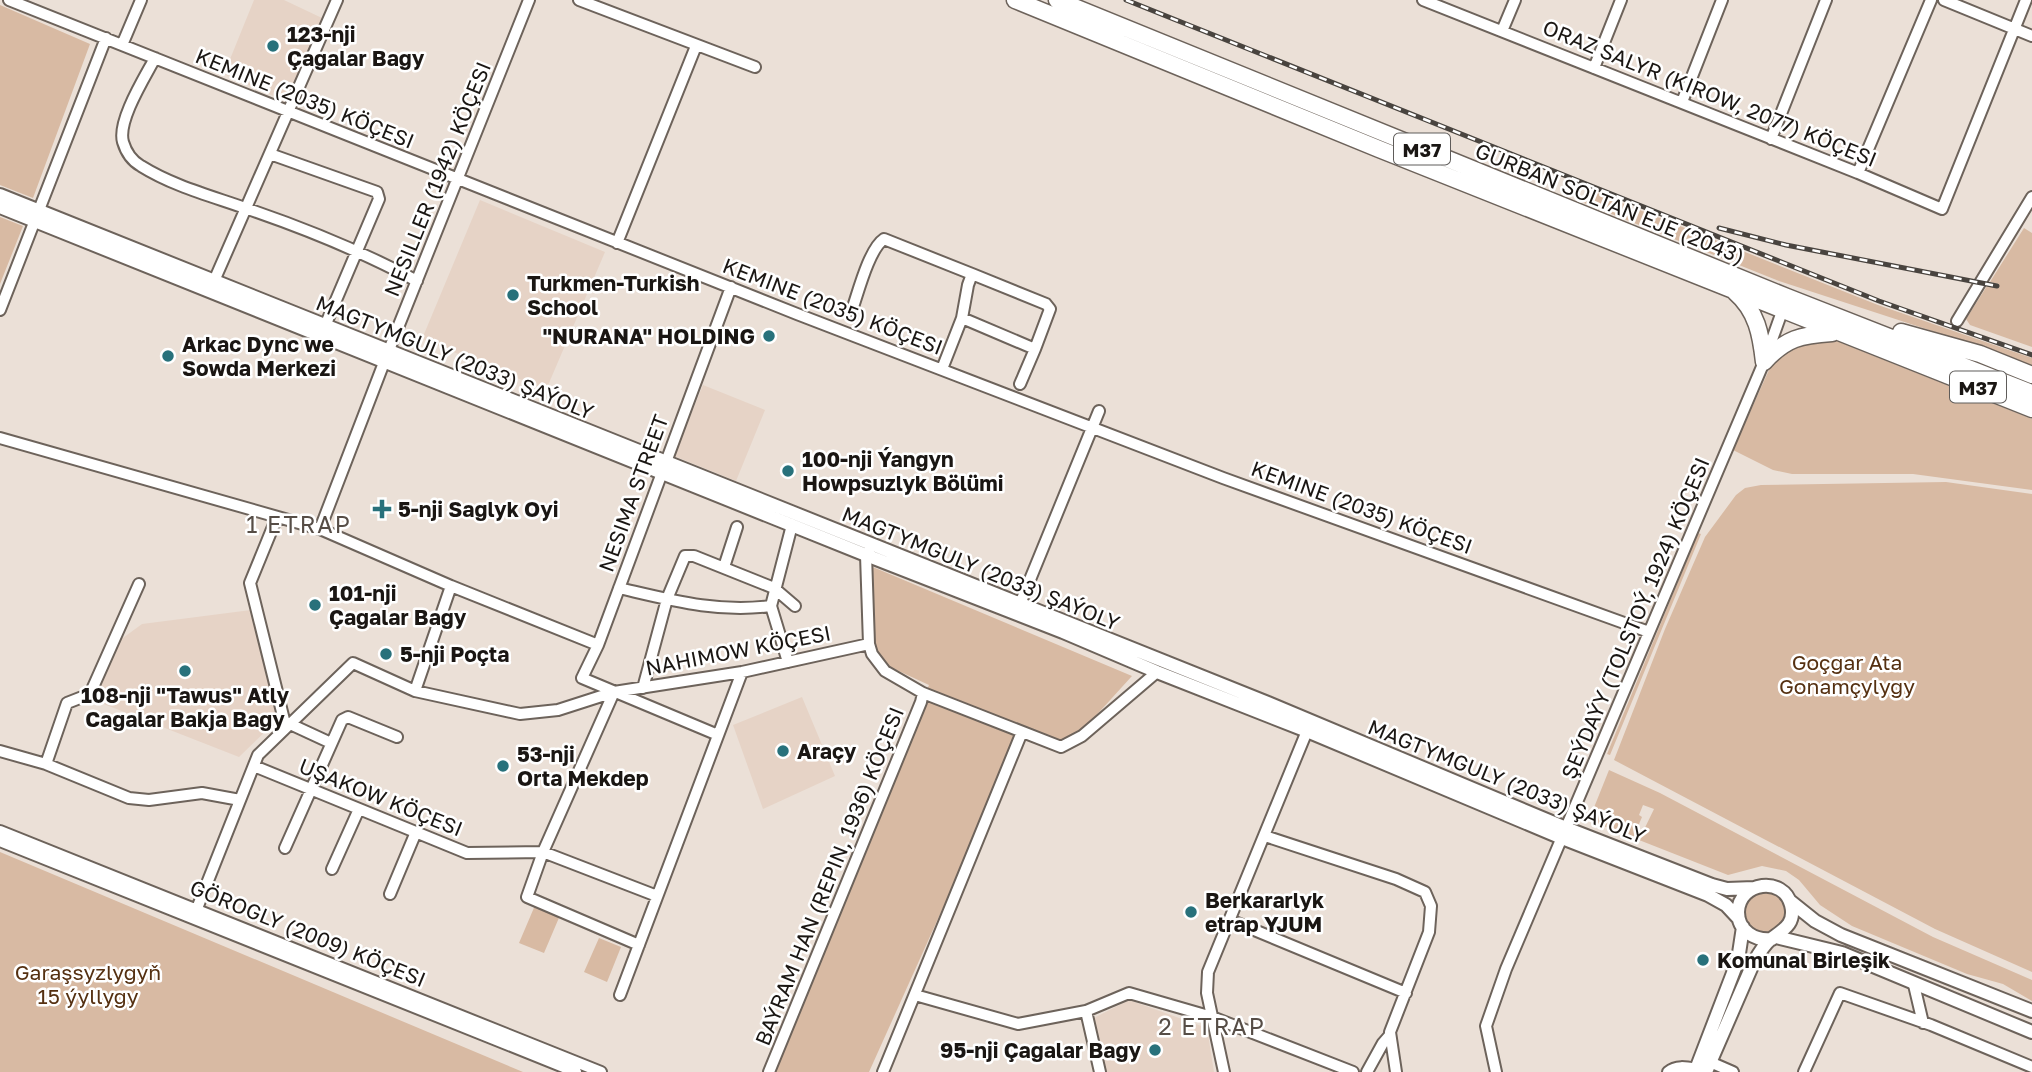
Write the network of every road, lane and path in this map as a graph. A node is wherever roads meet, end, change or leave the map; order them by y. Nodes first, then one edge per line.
1 (9, 0) edge
2 (141, 0) edge
3 (337, 0) edge
4 (529, 0) edge
5 (579, 0) edge
6 (1015, 0) edge
7 (1057, 0) edge
8 (1423, 0) edge
9 (1515, 0) edge
10 (1621, 0) edge
11 (1722, 0) edge
12 (1826, 0) edge
13 (1931, 0) edge
14 (1944, 0) edge
15 (2026, 0) edge
16 (2015, 29) junction
17 (1502, 31) junction
18 (2032, 36) edge
19 (106, 38) junction
20 (122, 45) junction
21 (696, 46) junction
22 (155, 58) junction
23 (755, 67) dead end
24 (1594, 68) junction
25 (1682, 102) junction
26 (289, 112) junction
27 (1771, 139) junction
28 (270, 154) junction
29 (1858, 173) junction
30 (457, 180) junction
31 (0, 195) edge
32 (2032, 197) edge
33 (0, 207) edge
34 (246, 208) junction
35 (38, 216) junction
36 (617, 243) junction
37 (356, 250) junction
38 (972, 274) junction
39 (214, 281) junction
40 (416, 281) junction
41 (731, 287) junction
42 (1731, 288) junction
43 (1785, 304) junction
44 (1815, 307) junction
45 (0, 310) edge
46 (852, 310) dead end
47 (962, 318) junction
48 (1957, 321) dead end
49 (325, 326) junction
50 (1839, 332) junction
51 (1035, 349) junction
52 (386, 356) junction
53 (1764, 362) junction
54 (942, 369) junction
55 (2032, 375) edge
56 (1020, 384) dead end
57 (2032, 393) edge
58 (2032, 409) edge
59 (1099, 411) dead end
60 (1092, 427) junction
61 (0, 438) edge
62 (663, 468) junction
63 (277, 517) junction
64 (792, 525) junction
65 (737, 527) dead end
66 (320, 529) junction
67 (870, 550) junction
68 (724, 567) junction
69 (139, 584) dead end
70 (451, 586) junction
71 (619, 588) junction
72 (774, 588) junction
73 (667, 599) junction
74 (1020, 604) junction
75 (771, 606) junction
76 (795, 606) dead end
77 (1649, 632) junction
78 (869, 644) junction
79 (598, 645) junction
80 (788, 662) junction
81 (742, 672) junction
82 (1157, 672) junction
83 (642, 688) junction
84 (415, 691) junction
85 (614, 692) junction
86 (923, 693) junction
87 (288, 726) junction
88 (1307, 731) junction
89 (1022, 732) junction
90 (718, 735) junction
91 (397, 737) dead end
92 (331, 743) junction
93 (0, 751) edge
94 (46, 764) junction
95 (254, 766) junction
96 (310, 789) junction
97 (240, 800) junction
98 (359, 809) junction
99 (0, 831) edge
100 (416, 832) junction
101 (1564, 833) junction
102 (1265, 836) junction
103 (0, 841) edge
104 (285, 848) dead end
105 (543, 852) junction
106 (332, 869) dead end
107 (1754, 888) junction
108 (390, 894) dead end
109 (656, 896) junction
110 (1790, 901) junction
111 (194, 914) junction
112 (1230, 920) junction
113 (1741, 923) junction
114 (1774, 938) junction
115 (639, 945) junction
116 (1914, 985) junction
117 (1406, 993) junction
118 (620, 995) dead end
119 (915, 995) junction
120 (2032, 1011) edge
121 (1086, 1012) junction
122 (1212, 1017) junction
123 (1923, 1023) junction
124 (2032, 1032) edge
125 (1390, 1035) junction
126 (2032, 1067) edge
127 (1702, 1069) edge
128 (576, 1072) edge
129 (601, 1072) edge
130 (769, 1072) edge
131 (883, 1072) edge
132 (1100, 1072) edge
133 (1224, 1072) edge
134 (1353, 1072) edge
135 (1367, 1072) edge
136 (1396, 1072) edge
137 (1496, 1072) edge
138 (1668, 1072) edge
139 (1733, 1072) edge
140 (1804, 1072) edge

1 - 19 street, KEMINE (2035) KÖÇESI
2 - 20 street
3 - 26 street
4 - 30 street, NESILLER (1942) KÖÇESI
5 - 21 street
6 - 42 highway, GURBAN SOLTAN EJE (2043) / M37
7 - 43 highway, GURBAN SOLTAN EJE (2043) / M37
8 - 17 street, ORAZ SALYR (KIROW, 2077) KÖÇESI
9 - 17 street
10 - 24 street
11 - 25 street
12 - 27 street
13 - 29 street
14 - 16 street
15 - 16 street
16 - 18 street
16 - 29 street, ORAZ SALYR (KIROW, 2077) KÖÇESI
17 - 24 street, ORAZ SALYR (KIROW, 2077) KÖÇESI
19 - 20 street, KEMINE (2035) KÖÇESI
19 - 35 street
20 - 22 street, KEMINE (2035) KÖÇESI
21 - 23 street
21 - 36 street
22 - 26 street, KEMINE (2035) KÖÇESI
22 - 34 street
24 - 25 street, ORAZ SALYR (KIROW, 2077) KÖÇESI
25 - 27 street, ORAZ SALYR (KIROW, 2077) KÖÇESI
26 - 28 street
26 - 30 street, KEMINE (2035) KÖÇESI
27 - 29 street, ORAZ SALYR (KIROW, 2077) KÖÇESI
28 - 34 street
28 - 37 street
30 - 36 street, KEMINE (2035) KÖÇESI
30 - 40 street, NESILLER (1942) KÖÇESI
31 - 35 main road, MAGTYMGULY (2033) ŞAÝOLY
32 - 48 street
33 - 35 main road, MAGTYMGULY (2033) ŞAÝOLY
34 - 37 street
34 - 39 street
35 - 39 main road, MAGTYMGULY (2033) ŞAÝOLY
35 - 45 street
35 - 52 main road, MAGTYMGULY (2033) ŞAÝOLY
36 - 41 street, KEMINE (2035) KÖÇESI
37 - 40 street
37 - 49 street
38 - 46 street
38 - 47 street
38 - 51 street
39 - 49 main road, MAGTYMGULY (2033) ŞAÝOLY
40 - 52 street, NESILLER (1942) KÖÇESI
41 - 54 street, KEMINE (2035) KÖÇESI
41 - 62 street, NESIMA STREET
42 - 43 highway, GURBAN SOLTAN EJE (2043) / M37
42 - 53 highway
43 - 44 highway, GURBAN SOLTAN EJE (2043) / M37
43 - 50 highway, GURBAN SOLTAN EJE (2043) / M37
43 - 53 street, ŞEÝDAÝY (TOLSTOÝ, 1924) KÖÇESI
44 - 55 highway
44 - 57 highway, GURBAN SOLTAN EJE (2043) / M37
47 - 51 street
47 - 54 street
49 - 52 main road, MAGTYMGULY (2033) ŞAÝOLY
50 - 53 highway, GURBAN SOLTAN EJE (2043)
50 - 58 highway, GURBAN SOLTAN EJE (2043) / M37
51 - 56 street
52 - 62 main road, MAGTYMGULY (2033) ŞAÝOLY
52 - 66 street, NESILLER (1942) KÖÇESI
53 - 77 street, ŞEÝDAÝY (TOLSTOÝ, 1924) KÖÇESI
54 - 60 street, KEMINE (2035) KÖÇESI
59 - 60 street
60 - 74 street
60 - 77 street, KEMINE (2035) KÖÇESI
61 - 63 street
62 - 64 main road, MAGTYMGULY (2033) ŞAÝOLY
62 - 67 main road, MAGTYMGULY (2033) ŞAÝOLY
62 - 71 street, NESIMA STREET
63 - 66 street
63 - 87 street
64 - 67 main road, MAGTYMGULY (2033) ŞAÝOLY
64 - 72 street
65 - 68 street
66 - 70 street
67 - 74 main road, MAGTYMGULY (2033) ŞAÝOLY
67 - 78 street
67 - 82 main road, MAGTYMGULY (2033) ŞAÝOLY
68 - 72 street
68 - 73 street
69 - 94 street
70 - 79 street
70 - 84 street
71 - 73 street
71 - 79 street, NESIMA STREET
72 - 75 street
72 - 76 street
73 - 75 street
73 - 83 street
74 - 101 main road, MAGTYMGULY (2033) ŞAÝOLY
75 - 80 street
77 - 101 street, ŞEÝDAÝY (TOLSTOÝ, 1924) KÖÇESI
78 - 80 street, NAHIMOW KÖÇESI
78 - 86 street
79 - 85 street, NESIMA STREET
80 - 81 street, NAHIMOW KÖÇESI
81 - 83 street, NAHIMOW KÖÇESI
81 - 90 street
82 - 88 main road, MAGTYMGULY (2033) ŞAÝOLY
82 - 89 street
83 - 85 street, NAHIMOW KÖÇESI
84 - 85 street, NAHIMOW KÖÇESI
84 - 87 street, NAHIMOW KÖÇESI
85 - 90 street
85 - 105 street
86 - 89 street
86 - 130 street, BAÝRAM HAN (REPIN, 1936) KÖÇESI
87 - 92 street
87 - 95 street
88 - 101 main road, MAGTYMGULY (2033) ŞAÝOLY
88 - 102 street
89 - 119 street
90 - 109 street
91 - 92 street
92 - 96 street
93 - 94 street
94 - 97 street
95 - 96 street, UŞAKOW KÖÇESI
95 - 97 street
96 - 98 street, UŞAKOW KÖÇESI
96 - 104 street
97 - 111 street
98 - 100 street, UŞAKOW KÖÇESI
98 - 106 street
99 - 111 street, GÖROGLY (2009) KÖÇESI
100 - 105 street, UŞAKOW KÖÇESI
100 - 108 street
101 - 107 main road, MAGTYMGULY (2033) ŞAÝOLY
101 - 113 main road, MAGTYMGULY (2033) ŞAÝOLY
101 - 137 street, ŞEÝDAÝY (TOLSTOÝ, 1924) KÖÇESI
102 - 112 street
102 - 117 street
103 - 111 street, GÖROGLY (2009) KÖÇESI
105 - 109 street, UŞAKOW KÖÇESI
105 - 115 street
107 - 110 main road
107 - 113 main road
109 - 115 street
110 - 114 main road
110 - 120 main road
111 - 128 street, GÖROGLY (2009) KÖÇESI
111 - 129 street, GÖROGLY (2009) KÖÇESI
112 - 117 street
112 - 122 street
113 - 114 main road
113 - 127 main road
114 - 116 main road
114 - 127 main road
115 - 118 street
116 - 123 street
116 - 124 main road
117 - 125 street
119 - 121 street
119 - 131 street
121 - 122 street
121 - 132 street
122 - 133 street
122 - 134 street
123 - 126 street
123 - 140 street
125 - 135 street
125 - 136 street
127 - 138 street
127 - 139 street

